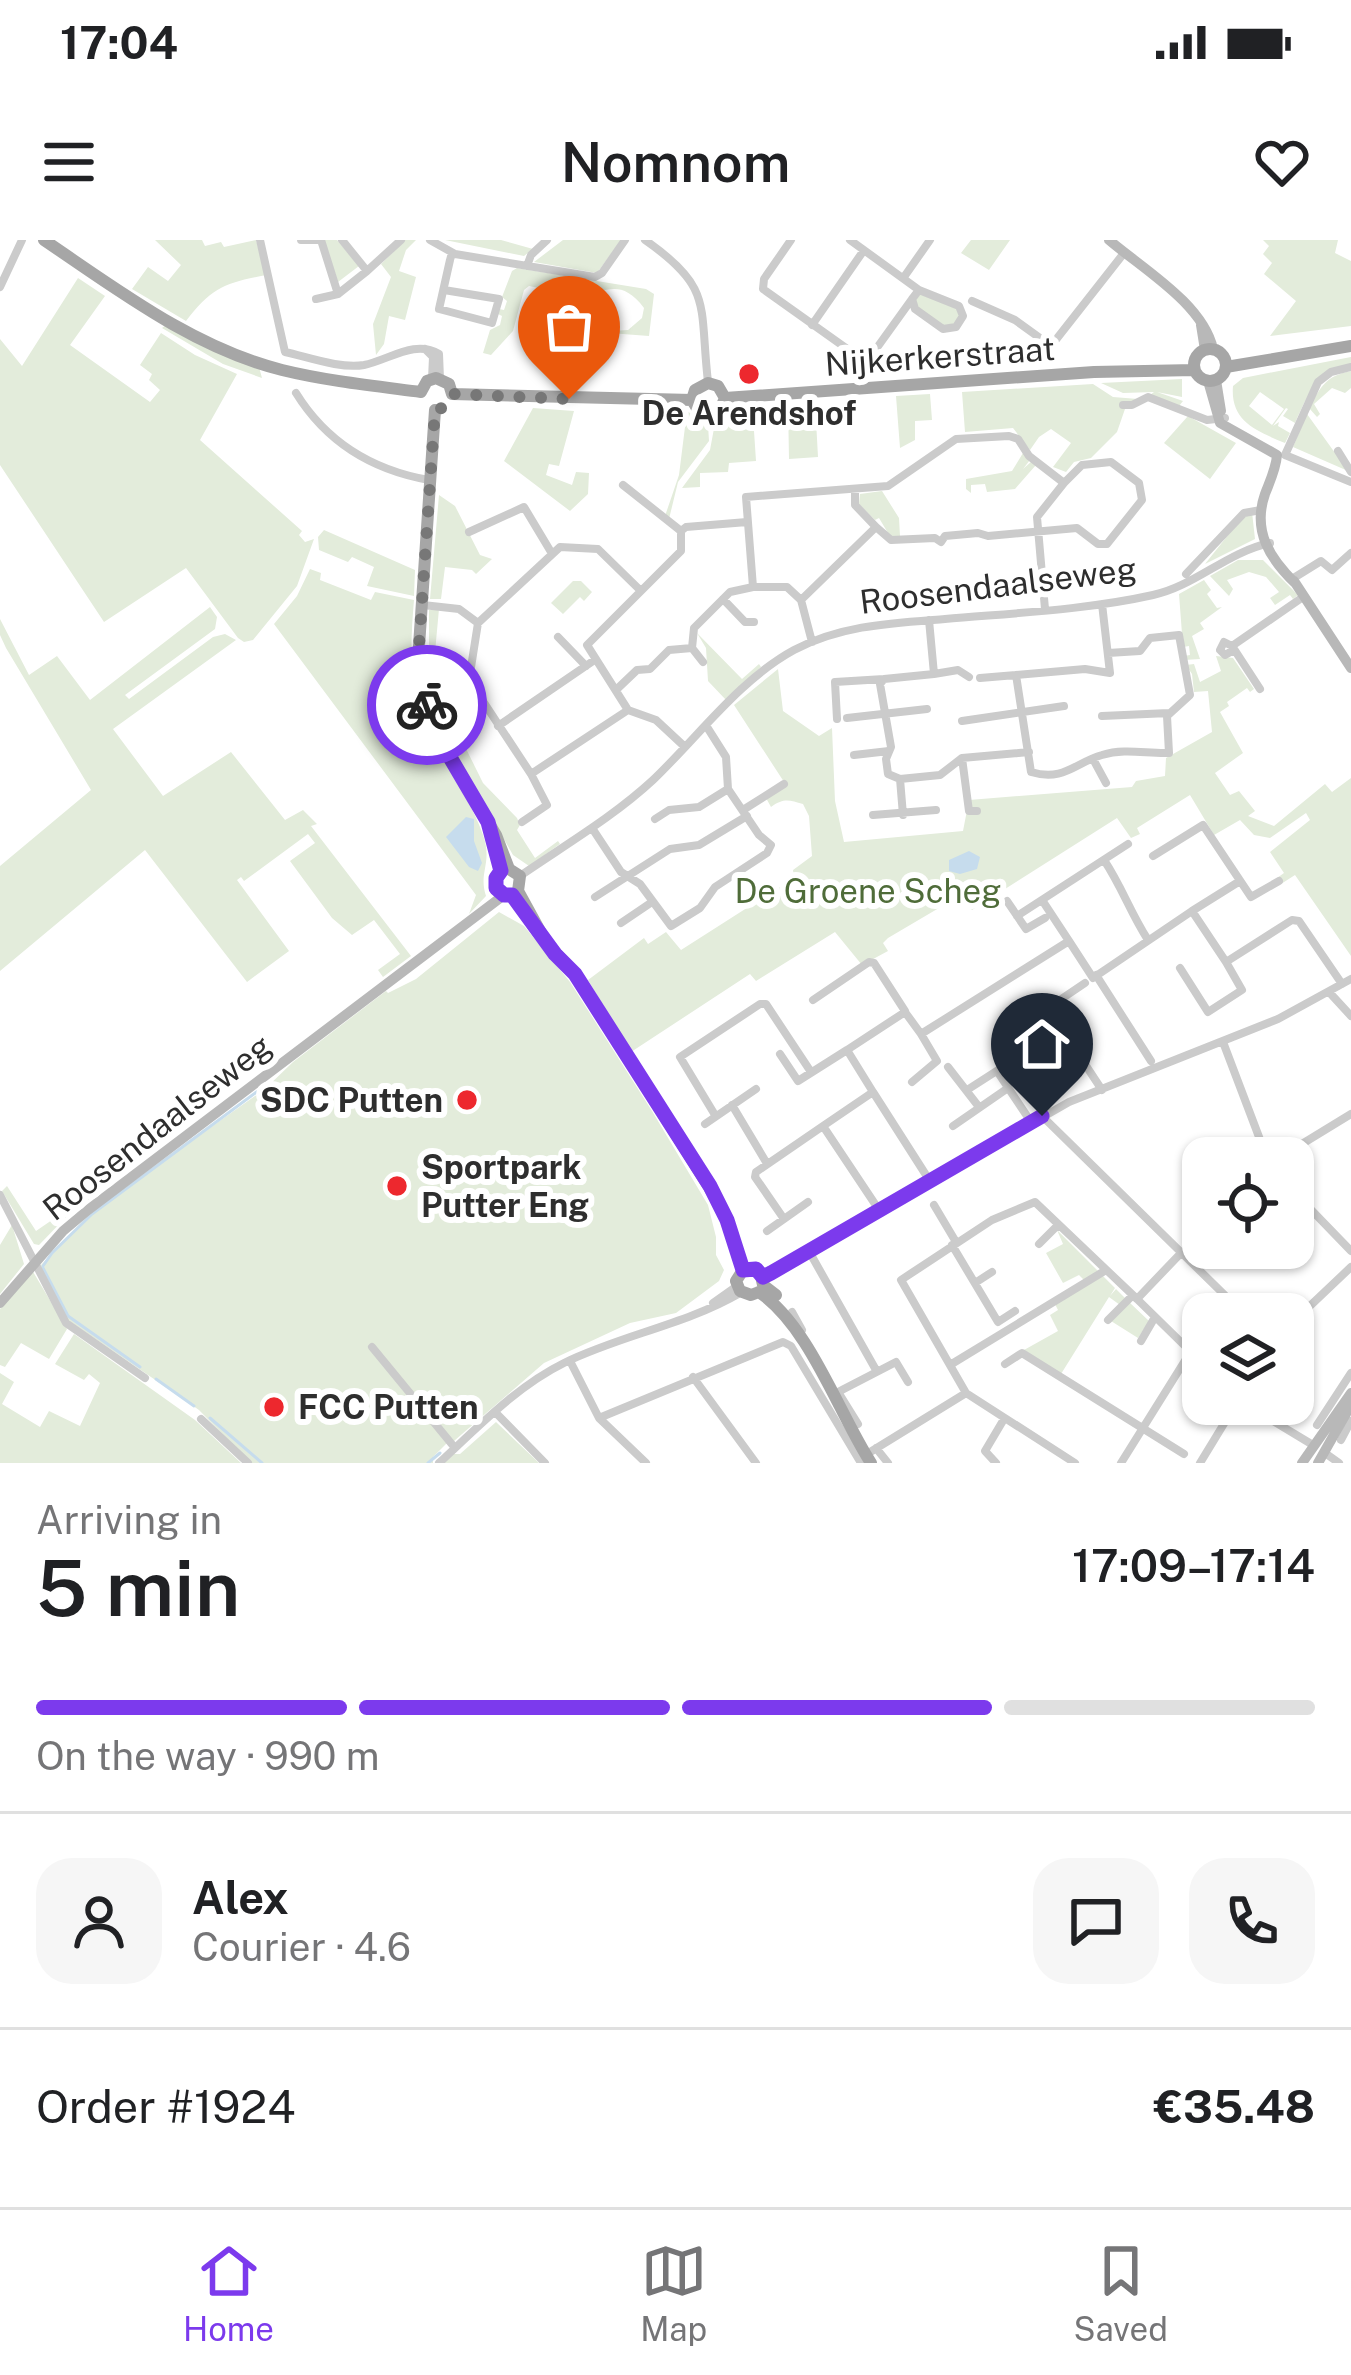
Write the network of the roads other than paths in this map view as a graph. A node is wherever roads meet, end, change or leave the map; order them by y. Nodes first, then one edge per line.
1 (22, 240) edge
2 (44, 240) edge
3 (260, 240) edge
4 (301, 240) edge
5 (321, 240) edge
6 (342, 240) edge
7 (400, 240) edge
8 (430, 240) edge
9 (548, 240) edge
10 (625, 240) edge
11 (645, 240) edge
12 (791, 240) edge
13 (850, 240) edge
14 (930, 240) edge
15 (1108, 240) edge
16 (864, 250) junction
17 (452, 253) junction
18 (1124, 253) junction
19 (526, 266) junction
20 (367, 271) junction
21 (904, 278) junction
22 (0, 287) edge
23 (444, 290) junction
24 (338, 294) junction
25 (916, 295) junction
26 (316, 299) dead end
27 (972, 301) dead end
28 (812, 325) junction
29 (1351, 346) edge
30 (1210, 360) junction
31 (1351, 367) edge
32 (436, 379) junction
33 (1212, 380) junction
34 (708, 383) junction
35 (421, 392) junction
36 (296, 393) dead end
37 (452, 394) junction
38 (724, 398) junction
39 (692, 400) junction
40 (1123, 405) dead end
41 (435, 410) junction
42 (1221, 419) junction
43 (1338, 452) dead end
44 (1281, 455) junction
45 (1351, 478) edge
46 (431, 480) junction
47 (1064, 483) junction
48 (623, 485) dead end
49 (855, 489) junction
50 (1262, 514) junction
51 (747, 522) junction
52 (876, 527) junction
53 (1037, 531) junction
54 (469, 532) dead end
55 (681, 532) junction
56 (1267, 544) junction
57 (551, 552) junction
58 (1351, 553) edge
59 (1186, 574) dead end
60 (1293, 581) junction
61 (753, 587) junction
62 (640, 591) junction
63 (1304, 597) junction
64 (723, 599) junction
65 (801, 600) junction
66 (1102, 604) junction
67 (422, 605) junction
68 (1045, 609) junction
69 (929, 620) junction
70 (478, 622) junction
71 (754, 622) dead end
72 (558, 638) dead end
73 (1331, 640) junction
74 (812, 641) junction
75 (692, 648) junction
76 (1108, 653) junction
77 (596, 659) junction
78 (703, 662) dead end
79 (586, 666) junction
80 (1351, 668) edge
81 (934, 674) junction
82 (1016, 675) junction
83 (884, 679) junction
84 (1351, 679) edge
85 (1260, 689) dead end
86 (616, 690) junction
87 (1064, 706) dead end
88 (927, 709) dead end
89 (628, 710) junction
90 (1023, 710) junction
91 (1169, 713) junction
92 (887, 715) junction
93 (1102, 716) dead end
94 (962, 721) dead end
95 (498, 726) junction
96 (706, 727) junction
97 (685, 747) junction
98 (889, 752) junction
99 (1029, 752) junction
100 (854, 754) dead end
101 (962, 758) junction
102 (1093, 759) junction
103 (531, 774) junction
104 (900, 779) junction
105 (1106, 783) dead end
106 (784, 784) dead end
107 (728, 788) junction
108 (935, 810) dead end
109 (977, 811) dead end
110 (745, 813) junction
111 (873, 815) dead end
112 (903, 815) junction
113 (655, 819) dead end
114 (522, 821) dead end
115 (592, 827) junction
116 (1128, 844) dead end
117 (1154, 856) dead end
118 (1104, 860) junction
119 (627, 877) junction
120 (1240, 881) junction
121 (1279, 881) dead end
122 (509, 884) junction
123 (595, 897) dead end
124 (1042, 900) junction
125 (1007, 901) dead end
126 (652, 902) junction
127 (1192, 911) junction
128 (1018, 916) junction
129 (1045, 917) dead end
130 (621, 922) dead end
131 (1148, 940) junction
132 (1069, 941) junction
133 (1226, 962) junction
134 (1180, 968) dead end
135 (1096, 975) junction
136 (1346, 982) edge
137 (1085, 983) dead end
138 (1329, 992) junction
139 (813, 1000) dead end
140 (905, 1012) junction
141 (1351, 1016) edge
142 (921, 1034) junction
143 (1222, 1042) junction
144 (847, 1050) junction
145 (780, 1054) dead end
146 (1023, 1054) dead end
147 (1151, 1061) dead end
148 (942, 1065) junction
149 (997, 1071) junction
150 (811, 1072) junction
151 (912, 1082) dead end
152 (1008, 1088) junction
153 (756, 1089) dead end
154 (968, 1090) junction
155 (1102, 1090) junction
156 (872, 1092) junction
157 (732, 1105) junction
158 (979, 1107) junction
159 (1351, 1114) edge
160 (716, 1115) junction
161 (1042, 1116) junction
162 (1031, 1122) junction
163 (705, 1124) dead end
164 (823, 1126) junction
165 (953, 1126) dead end
166 (1259, 1137) edge
167 (1313, 1137) edge
168 (766, 1162) junction
169 (926, 1175) dead end
170 (0, 1195) edge
171 (808, 1202) dead end
172 (934, 1204) dead end
173 (881, 1213) junction
174 (1314, 1213) edge
175 (784, 1219) junction
176 (1058, 1225) junction
177 (767, 1231) dead end
178 (954, 1244) junction
179 (1039, 1244) dead end
180 (1351, 1251) edge
181 (810, 1252) junction
182 (1181, 1253) junction
183 (34, 1261) junction
184 (1351, 1267) edge
185 (746, 1269) junction
186 (1106, 1270) junction
187 (992, 1272) dead end
188 (975, 1283) junction
189 (762, 1285) junction
190 (739, 1289) junction
191 (1222, 1293) edge
192 (1135, 1297) junction
193 (1314, 1302) edge
194 (0, 1303) edge
195 (1015, 1311) dead end
196 (792, 1312) dead end
197 (1155, 1317) junction
198 (1108, 1320) dead end
199 (998, 1322) junction
200 (1004, 1333) junction
201 (1141, 1341) dead end
202 (372, 1347) dead end
203 (570, 1360) junction
204 (1005, 1364) dead end
205 (950, 1366) junction
206 (877, 1370) junction
207 (1351, 1373) edge
208 (693, 1377) junction
209 (145, 1378) dead end
210 (908, 1382) dead end
211 (1348, 1389) edge
212 (836, 1394) junction
213 (966, 1394) junction
214 (1351, 1405) edge
215 (496, 1412) junction
216 (599, 1418) junction
217 (201, 1419) dead end
218 (1004, 1419) junction
219 (1351, 1421) edge
220 (1226, 1425) edge
221 (1278, 1425) edge
222 (1143, 1429) junction
223 (1330, 1430) junction
224 (1313, 1445) junction
225 (455, 1448) junction
226 (1184, 1454) dead end
227 (870, 1458) edge
228 (1322, 1458) edge
229 (248, 1463) edge
230 (439, 1463) edge
231 (545, 1463) edge
232 (646, 1463) edge
233 (756, 1463) edge
234 (888, 1463) edge
235 (996, 1463) edge
236 (1075, 1463) edge
237 (1121, 1463) edge
238 (1200, 1463) edge
239 (1302, 1463) edge
240 (1339, 1463) edge

1 - 22 street
2 - 35 main road
3 - 32 street
4 - 5 street
5 - 24 street
6 - 20 street
7 - 20 street
8 - 17 street
9 - 19 street
10 - 19 street
11 - 34 street
12 - 28 street
13 - 16 street
14 - 21 street
15 - 18 street
16 - 21 street
16 - 28 street
17 - 19 street
17 - 23 street
18 - 27 street
18 - 30 street
20 - 24 street
21 - 25 street
23 - 23 street
24 - 26 street
25 - 25 street
25 - 28 street
29 - 30 main road, Nijkerkerstraat
30 - 33 main road
30 - 33 main road
30 - 38 main road, Nijkerkerstraat
31 - 44 street
32 - 35 main road
32 - 37 main road
33 - 42 street
34 - 38 main road
34 - 39 main road
35 - 41 main road
36 - 46 street
37 - 39 main road
37 - 41 main road
38 - 39 main road
40 - 42 street
41 - 46 main road
42 - 44 street
43 - 45 street
44 - 45 street
44 - 50 street
46 - 67 main road
47 - 49 street
47 - 53 street
47 - 53 street
48 - 55 street
49 - 51 street
49 - 52 street
50 - 56 street
50 - 59 street, Roosendaalseweg
51 - 55 street
51 - 61 street
52 - 53 street
52 - 65 street
53 - 68 street
54 - 57 street
55 - 62 street
56 - 60 street
56 - 66 street, Roosendaalseweg
57 - 62 street
57 - 70 street
58 - 60 street
60 - 63 street
61 - 64 street
61 - 65 street
62 - 77 street
63 - 73 street
63 - 85 street
64 - 71 street
64 - 75 street
65 - 74 street
66 - 68 street, Roosendaalseweg
66 - 76 street
67 - 70 street
67 - 122 main road
68 - 69 street, Roosendaalseweg
69 - 74 street, Roosendaalseweg
69 - 81 street
70 - 95 street
72 - 79 street
73 - 80 street
73 - 84 street
74 - 96 street, Roosendaalseweg
75 - 78 street
75 - 86 street
76 - 82 street
76 - 91 street
77 - 79 street
77 - 86 street
79 - 95 street
81 - 82 street
81 - 83 street
82 - 90 street
83 - 92 street
83 - 92 street
86 - 89 street
87 - 90 street
88 - 92 street
89 - 97 street
89 - 103 street
90 - 94 street
90 - 99 street
91 - 93 street
91 - 102 street
92 - 98 street
95 - 103 street
96 - 97 street, Roosendaalseweg
96 - 107 street
97 - 115 street, Roosendaalseweg
98 - 100 street
98 - 104 street
99 - 101 street
99 - 102 street
101 - 104 street
101 - 109 street
102 - 105 street
103 - 114 street
104 - 112 street
106 - 110 street
107 - 110 street
107 - 113 street
108 - 112 street
110 - 119 street
110 - 126 street
111 - 112 street
115 - 119 street
115 - 122 street, Roosendaalseweg
116 - 118 street
117 - 120 street
118 - 124 street
118 - 131 street
119 - 123 street
119 - 126 street
120 - 121 street
120 - 127 street
122 - 183 street, Roosendaalseweg
122 - 185 main road
124 - 128 street
124 - 132 street
125 - 128 street
126 - 130 street
127 - 131 street
127 - 133 street
128 - 129 street
131 - 135 street
132 - 135 street
132 - 142 street
133 - 134 street
133 - 136 street
135 - 147 street
136 - 138 street
137 - 155 street
138 - 141 street
138 - 143 street
139 - 140 street
140 - 142 street
140 - 144 street
142 - 148 street
143 - 155 street
143 - 166 street
144 - 150 street
144 - 156 street
145 - 150 street
146 - 149 street
148 - 151 street
148 - 154 street
149 - 152 street
149 - 154 street
150 - 160 street
152 - 158 street
152 - 162 street
153 - 157 street
154 - 158 street
155 - 161 street
156 - 164 street
156 - 169 street
157 - 160 street
157 - 168 street
158 - 165 street
159 - 167 street
160 - 163 street
161 - 162 street
161 - 182 street
162 - 173 street
164 - 168 street
164 - 173 street
168 - 175 street
170 - 183 street
171 - 175 street
172 - 178 street
173 - 181 street
174 - 180 street
175 - 177 street
176 - 178 street
176 - 179 street
176 - 186 street
178 - 188 street
178 - 205 street
181 - 189 street
181 - 206 street
182 - 191 street
182 - 192 street
183 - 194 street, Roosendaalseweg
183 - 209 street
184 - 193 street
185 - 189 main road
185 - 190 main road
186 - 192 street
186 - 200 street
187 - 188 street
188 - 199 street
189 - 190 main road
189 - 212 main road
190 - 203 street
192 - 197 street
192 - 198 street
195 - 199 street
196 - 212 street
197 - 201 street
197 - 222 street
199 - 200 street
200 - 205 street
202 - 225 street
203 - 215 street
203 - 216 street
204 - 222 street
205 - 213 street
206 - 210 street
206 - 212 street
207 - 211 street
208 - 216 street
208 - 227 street
208 - 233 street
211 - 223 street
212 - 227 main road
213 - 218 street
213 - 227 street
214 - 223 street
215 - 225 street
215 - 231 street
216 - 232 street
217 - 229 street
218 - 235 street
218 - 236 street
219 - 223 street
220 - 238 street
221 - 224 street
222 - 226 street
222 - 237 street
223 - 224 street
223 - 228 street
224 - 239 street
225 - 230 street
227 - 234 street
228 - 240 street

